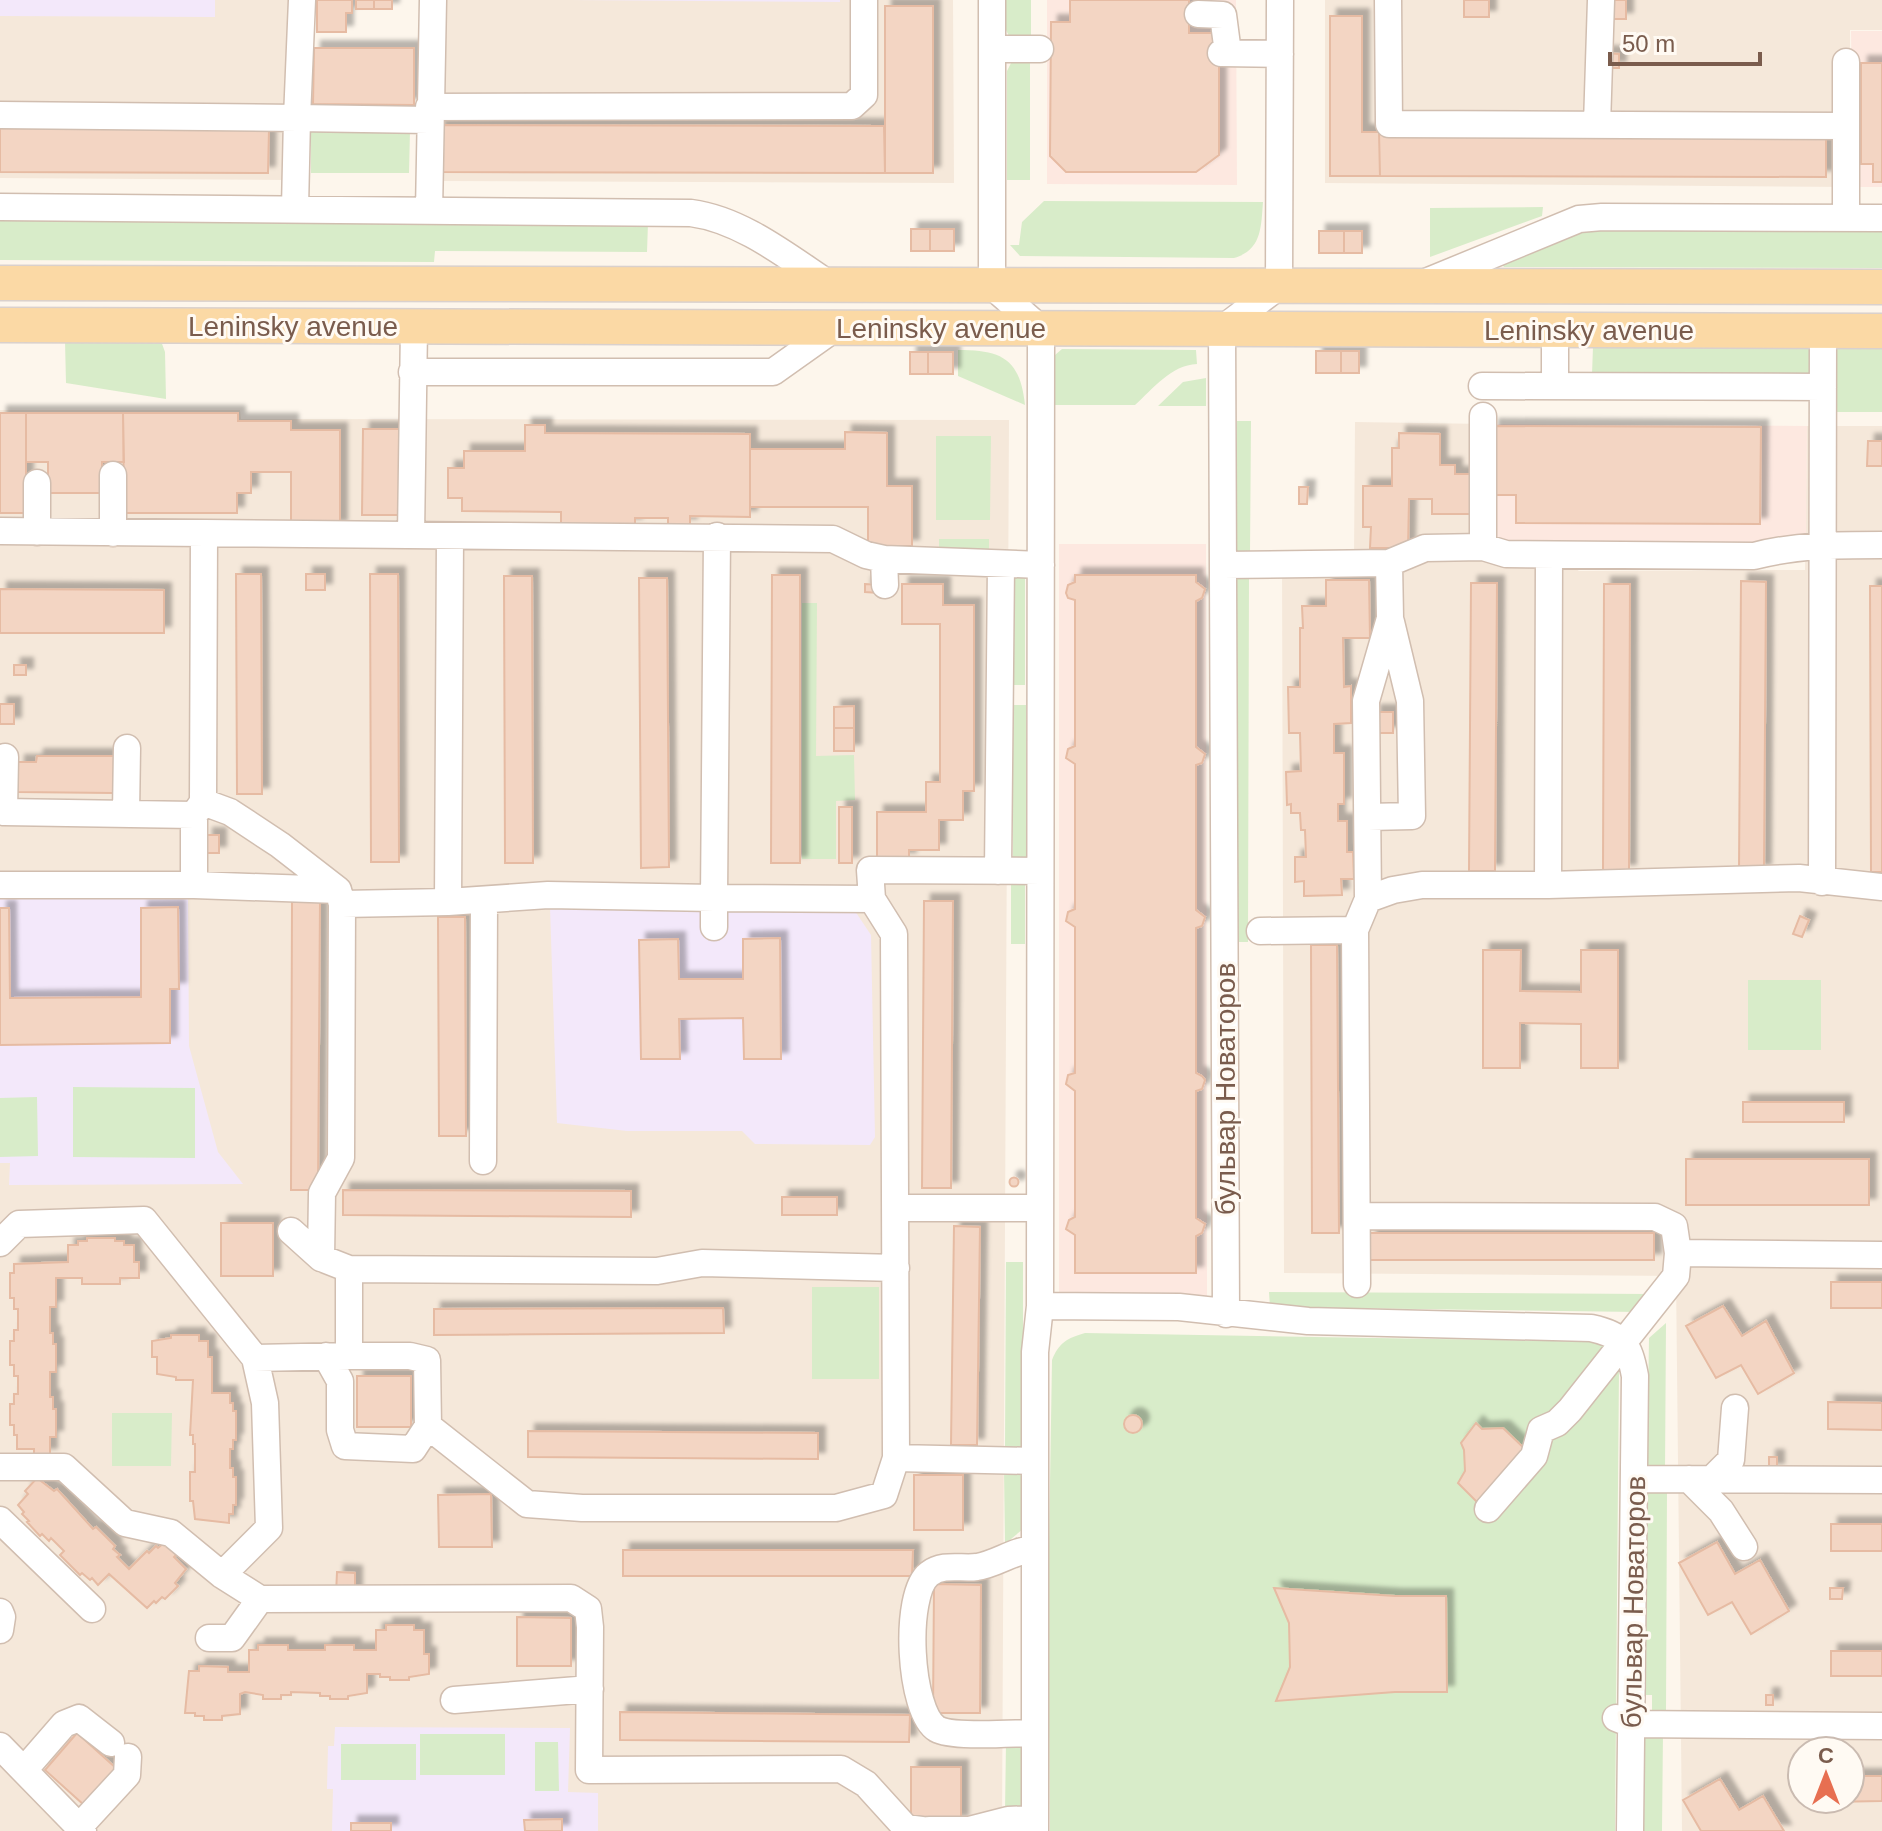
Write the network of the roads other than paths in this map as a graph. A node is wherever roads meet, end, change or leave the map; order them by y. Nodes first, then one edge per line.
1 (302, 0) edge
2 (433, 0) edge
3 (864, 0) edge
4 (992, 0) edge
5 (1280, 0) edge
6 (1388, 0) edge
7 (1601, 0) edge
8 (1198, 14) dead end
9 (992, 49) junction
10 (1040, 49) dead end
11 (1280, 54) junction
12 (1846, 62) dead end
13 (429, 114) junction
14 (0, 115) edge
15 (297, 118) junction
16 (1597, 125) junction
17 (1846, 126) junction
18 (0, 207) edge
19 (295, 208) junction
20 (429, 211) junction
21 (1846, 218) junction
22 (1882, 218) edge
23 (0, 283) edge
24 (832, 286) junction
25 (992, 286) junction
26 (1041, 286) junction
27 (1222, 286) junction
28 (1279, 286) junction
29 (1417, 286) junction
30 (1882, 287) edge
31 (0, 325) edge
32 (414, 327) junction
33 (835, 328) junction
34 (1041, 329) junction
35 (1222, 329) junction
36 (1555, 330) junction
37 (1823, 331) junction
38 (1882, 331) edge
39 (412, 372) junction
40 (1482, 386) dead end
41 (1555, 386) junction
42 (1823, 387) junction
43 (1483, 416) dead end
44 (113, 475) dead end
45 (37, 483) dead end
46 (0, 531) edge
47 (37, 532) junction
48 (113, 533) junction
49 (204, 533) junction
50 (411, 535) junction
51 (450, 536) junction
52 (717, 536) junction
53 (1823, 545) junction
54 (1882, 545) edge
55 (1483, 547) junction
56 (1549, 555) junction
57 (1389, 563) junction
58 (1001, 564) junction
59 (1041, 565) junction
60 (1223, 565) junction
61 (1390, 618) junction
62 (1041, 695) junction
63 (1000, 696) junction
64 (127, 748) dead end
65 (5, 757) dead end
66 (198, 808) junction
67 (126, 814) junction
68 (1368, 817) junction
69 (998, 871) junction
70 (1040, 871) junction
71 (1822, 882) junction
72 (0, 885) edge
73 (194, 885) junction
74 (1548, 885) junction
75 (1882, 887) edge
76 (340, 897) junction
77 (714, 898) junction
78 (872, 899) junction
79 (1368, 899) junction
80 (484, 900) junction
81 (448, 902) junction
82 (714, 927) dead end
83 (1355, 930) junction
84 (1260, 931) dead end
85 (483, 1161) dead end
86 (896, 1208) junction
87 (1040, 1208) junction
88 (1357, 1216) junction
89 (291, 1231) dead end
90 (0, 1243) edge
91 (1678, 1253) junction
92 (1882, 1255) edge
93 (321, 1258) junction
94 (896, 1268) junction
95 (349, 1269) junction
96 (1357, 1284) dead end
97 (1040, 1306) junction
98 (1226, 1314) junction
99 (1624, 1342) junction
100 (338, 1356) junction
101 (255, 1358) junction
102 (1735, 1408) dead end
103 (428, 1426) junction
104 (896, 1458) junction
105 (1035, 1461) junction
106 (0, 1467) edge
107 (1634, 1479) junction
108 (1701, 1479) junction
109 (1882, 1480) edge
110 (1488, 1509) dead end
111 (0, 1520) edge
112 (1744, 1547) dead end
113 (1034, 1549) junction
114 (222, 1575) junction
115 (260, 1599) junction
116 (92, 1609) dead end
117 (0, 1612) edge
118 (0, 1630) edge
119 (209, 1638) dead end
120 (590, 1689) junction
121 (454, 1700) dead end
122 (1624, 1721) junction
123 (1882, 1726) edge
124 (1034, 1733) junction
125 (0, 1746) edge
126 (24, 1770) junction
127 (1035, 1825) edge
128 (81, 1829) edge
129 (929, 1831) edge
130 (1630, 1831) edge

1 - 15 street
2 - 13 street
3 - 13 street
4 - 9 street
5 - 11 street
6 - 16 street
7 - 16 street
8 - 11 street
9 - 10 street
9 - 25 street
11 - 28 street
12 - 17 street
13 - 15 street
13 - 20 street
14 - 15 street
15 - 19 street
16 - 17 street
17 - 21 street
18 - 19 street
19 - 20 street
20 - 24 street
21 - 22 street
21 - 29 street
23 - 24 main road, Leninsky avenue
24 - 25 main road, Leninsky avenue
25 - 26 main road, Leninsky avenue
25 - 34 street
26 - 27 main road, Leninsky avenue
26 - 34 main road
27 - 28 main road, Leninsky avenue
27 - 35 main road
28 - 29 main road, Leninsky avenue
28 - 35 street
29 - 30 main road, Leninsky avenue
31 - 32 main road, Leninsky avenue
32 - 33 main road, Leninsky avenue
32 - 39 street
33 - 34 main road, Leninsky avenue
33 - 39 street
34 - 35 main road, Leninsky avenue
34 - 59 street
35 - 36 main road, Leninsky avenue
35 - 60 street, бульвар Новаторов
36 - 37 main road, Leninsky avenue
36 - 41 street
37 - 38 main road, Leninsky avenue
37 - 42 street
39 - 50 street
40 - 41 street
41 - 42 street
42 - 53 street
43 - 55 street
44 - 48 street
45 - 47 street
46 - 47 street
47 - 48 street
48 - 49 street
49 - 50 street
49 - 66 street
50 - 51 street
51 - 52 street
51 - 81 street
52 - 58 street
52 - 77 street
53 - 54 street
53 - 56 street
53 - 71 street
55 - 56 street
55 - 57 street
56 - 74 street
57 - 60 street
57 - 61 street
58 - 59 street
58 - 63 street
59 - 62 street
60 - 98 street, бульвар Новаторов
61 - 68 street
61 - 68 street
62 - 63 street
62 - 70 street
63 - 69 street
64 - 67 street
65 - 67 street
66 - 67 street
66 - 73 street
66 - 76 street
68 - 79 street
69 - 70 street
69 - 78 street
70 - 87 street
71 - 74 street
71 - 75 street
72 - 73 street
73 - 76 street
74 - 79 street
76 - 81 street
76 - 93 street
77 - 78 street
77 - 80 street
77 - 82 street
78 - 86 street
79 - 83 street
80 - 81 street
80 - 85 street
83 - 84 street
83 - 88 street
86 - 87 street
86 - 94 street
87 - 97 street
88 - 91 street
88 - 96 street
89 - 93 street
90 - 101 street
91 - 92 street
91 - 99 street
93 - 95 street
94 - 95 street
94 - 104 street
95 - 100 street
97 - 98 street
97 - 105 street
98 - 99 street
99 - 107 street, бульвар Новаторов
99 - 110 street
100 - 101 street
100 - 103 street
100 - 103 street
101 - 114 street
102 - 108 street
103 - 104 street
104 - 105 street
105 - 113 street
106 - 114 street
107 - 108 street
107 - 122 street, бульвар Новаторов
108 - 109 street
108 - 112 street
111 - 116 street
113 - 124 street
113 - 124 street
114 - 115 street
115 - 119 street
115 - 120 street
117 - 118 street
120 - 121 street
120 - 129 street
122 - 123 street
122 - 130 street, бульвар Новаторов
124 - 127 street
125 - 126 street
126 - 128 street
126 - 128 street
127 - 129 street

